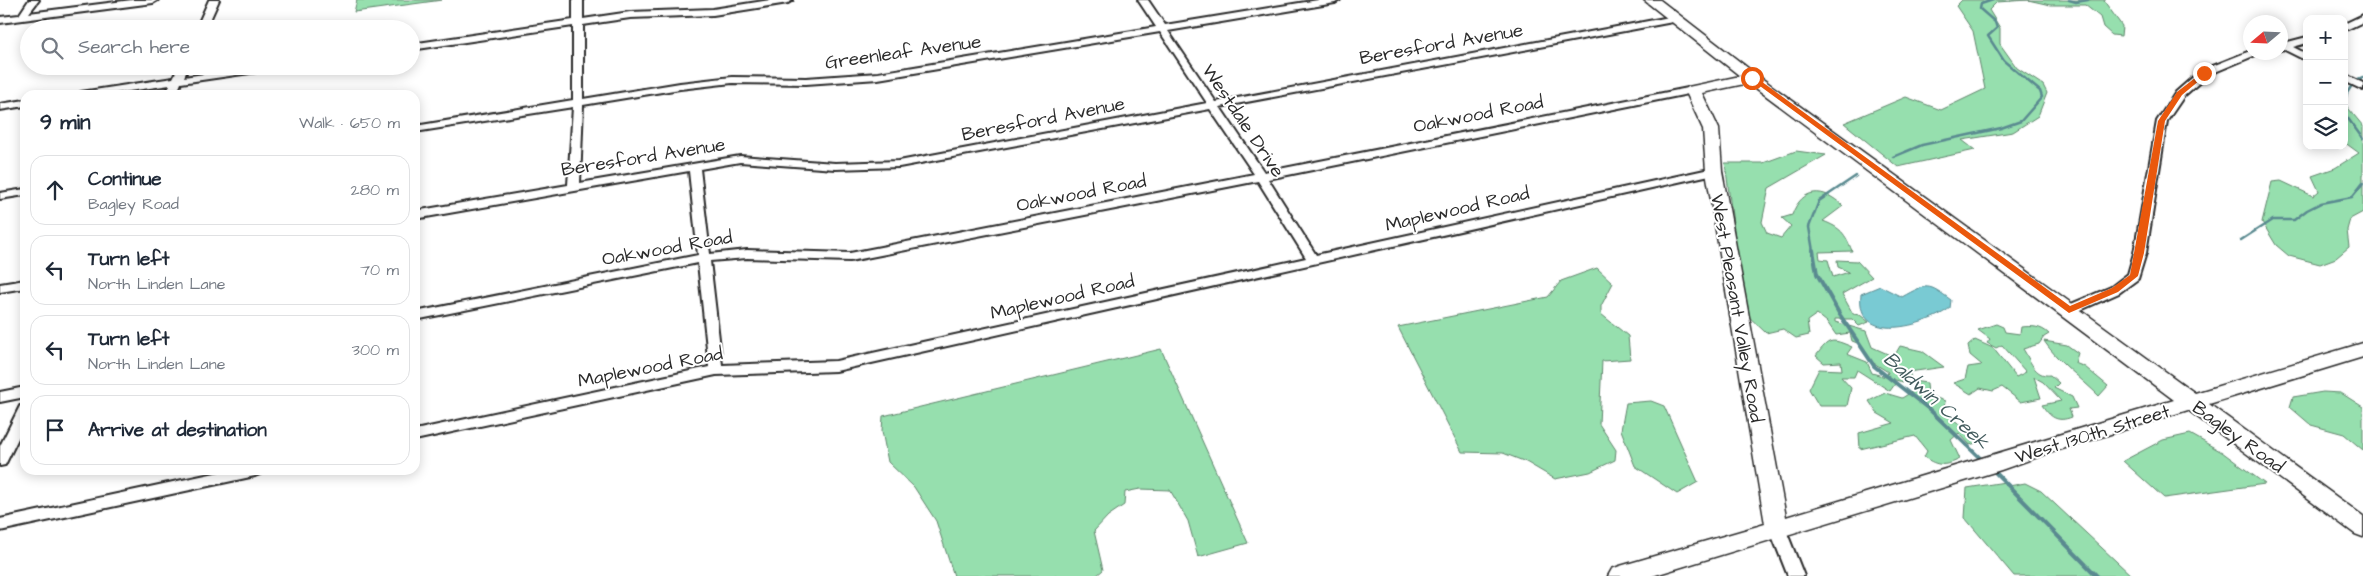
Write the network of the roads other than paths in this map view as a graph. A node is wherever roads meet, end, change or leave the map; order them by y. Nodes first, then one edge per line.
1 (34, 0) edge
2 (153, 0) edge
3 (214, 0) edge
4 (578, 0) edge
5 (788, 0) edge
6 (1143, 0) edge
7 (1335, 0) edge
8 (1651, 0) edge
9 (22, 18) junction
10 (2363, 18) edge
11 (1675, 19) junction
12 (0, 20) edge
13 (206, 20) edge
14 (577, 22) junction
15 (2348, 26) edge
16 (1162, 29) junction
17 (2303, 41) edge
18 (420, 46) edge
19 (2288, 46) edge
20 (2288, 49) edge
21 (2243, 56) edge
22 (2303, 56) edge
23 (180, 75) edge
24 (218, 75) edge
25 (1752, 78) junction
26 (2348, 79) edge
27 (178, 81) junction
28 (2363, 87) edge
29 (116, 90) edge
30 (174, 90) edge
31 (1694, 90) junction
32 (578, 103) junction
33 (20, 104) edge
34 (1212, 104) junction
35 (0, 107) edge
36 (420, 128) edge
37 (694, 166) junction
38 (1714, 171) junction
39 (1261, 177) junction
40 (574, 186) junction
41 (20, 193) edge
42 (0, 196) edge
43 (420, 214) edge
44 (704, 258) junction
45 (1313, 260) junction
46 (20, 285) edge
47 (0, 288) edge
48 (2069, 310) junction
49 (420, 315) edge
50 (2363, 350) edge
51 (716, 370) junction
52 (20, 393) edge
53 (0, 397) edge
54 (2192, 402) junction
55 (20, 420) edge
56 (420, 434) edge
57 (0, 461) edge
58 (232, 475) edge
59 (0, 525) edge
60 (1777, 528) junction
61 (2363, 528) edge
62 (1620, 576) edge
63 (1796, 576) edge

1 - 9 street
2 - 9 street
3 - 13 street
4 - 14 street
5 - 14 street
6 - 16 street, Westdale Drive
7 - 16 street, Greenleaf Avenue
8 - 11 main road
9 - 12 street
10 - 15 street
11 - 25 main road
11 - 34 street, Beresford Avenue
14 - 18 street
14 - 32 street
16 - 32 street, Greenleaf Avenue
16 - 34 street, Westdale Drive
17 - 19 street
20 - 22 street
21 - 48 street
23 - 27 street
24 - 27 street
25 - 31 main road, Oakwood Road
25 - 48 main road, Bagley Road
26 - 28 street
27 - 29 street
27 - 30 street
31 - 38 main road, West Pleasant Valley Road
31 - 39 street, Oakwood Road
32 - 36 street, Greenleaf Avenue
32 - 40 street
33 - 35 street
34 - 37 street, Beresford Avenue
34 - 39 street, Westdale Drive
37 - 40 street, Beresford Avenue
37 - 44 street
38 - 45 street, Maplewood Road
38 - 60 main road, West Pleasant Valley Road
39 - 44 street, Oakwood Road
39 - 45 street, Westdale Drive
40 - 43 street, Beresford Avenue
41 - 42 street
44 - 49 street, Oakwood Road
44 - 51 street
45 - 51 street, Maplewood Road
46 - 47 street
48 - 54 main road, Bagley Road
50 - 54 main road, West 130th Street
51 - 56 street, Maplewood Road
52 - 53 street
54 - 60 main road, West 130th Street
54 - 61 main road, Bagley Road
55 - 57 street
58 - 59 street
60 - 62 main road, West 130th Street
60 - 63 street

